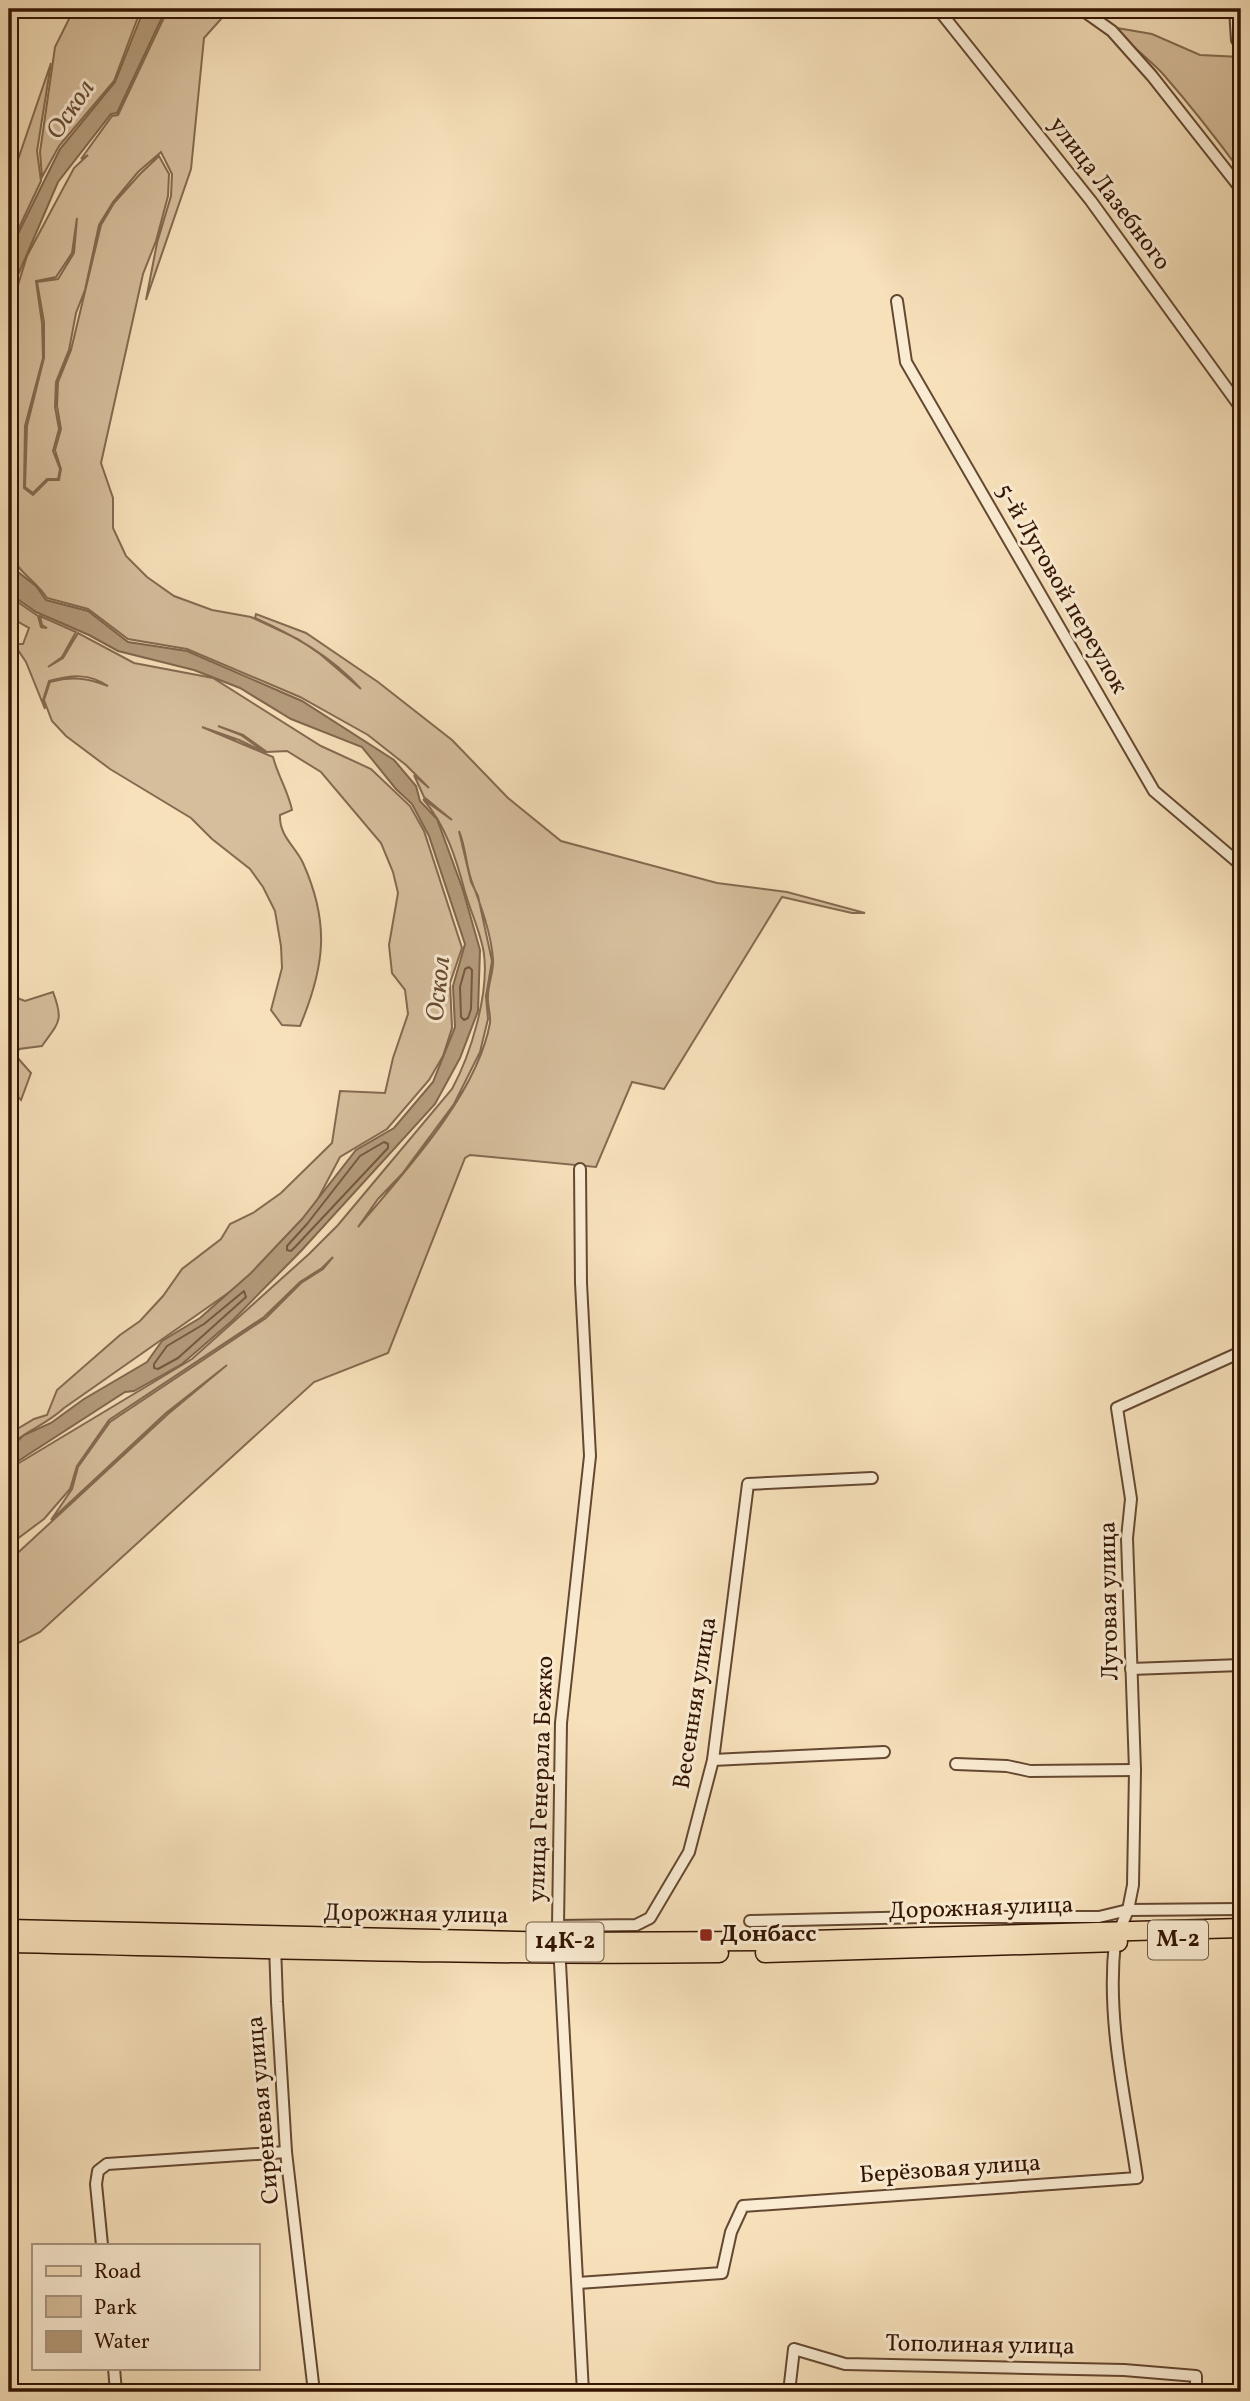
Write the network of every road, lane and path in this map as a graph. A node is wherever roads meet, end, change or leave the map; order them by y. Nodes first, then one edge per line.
1 (938, 9) edge
2 (1081, 9) edge
3 (1235, 9) edge
4 (1237, 40) dead end
5 (1241, 189) edge
6 (897, 301) dead end
7 (1241, 408) edge
8 (1241, 865) edge
9 (580, 1169) dead end
10 (1241, 1352) edge
11 (872, 1478) dead end
12 (1241, 1665) edge
13 (1131, 1669) junction
14 (884, 1752) dead end
15 (713, 1760) junction
16 (957, 1764) dead end
17 (1135, 1770) junction
18 (1241, 1909) edge
19 (1128, 1910) junction
20 (750, 1921) dead end
21 (1241, 1927) edge
22 (9, 1929) edge
23 (1118, 1936) junction
24 (1241, 1940) edge
25 (558, 1941) junction
26 (276, 1942) junction
27 (9, 1943) edge
28 (286, 2152) junction
29 (102, 2244) edge
30 (578, 2283) junction
31 (114, 2370) edge
32 (116, 2392) edge
33 (314, 2392) edge
34 (583, 2392) edge
35 (789, 2392) edge
36 (1196, 2392) edge

1 - 7 street, улица Лазебного
2 - 5 street
3 - 4 street
6 - 8 street, 5-й Луговой переулок
9 - 25 street, улица Генерала Бежко
10 - 13 street, Луговая улица
11 - 15 street, Весенняя улица
12 - 13 street
13 - 17 street, Луговая улица
14 - 15 street
15 - 25 street, Весенняя улица
16 - 17 street
17 - 19 street, Луговая улица
18 - 19 street, Дорожная улица
19 - 20 street, Дорожная улица
19 - 23 street, Луговая улица
21 - 23 main road, Дорожная улица / М-2
22 - 26 main road, Дорожная улица / 14К-2
23 - 24 main road, Дорожная улица / М-2
23 - 25 main road, Дорожная улица / 14К-2
23 - 30 street, Берёзовая улица
25 - 26 main road, Дорожная улица / 14К-2
25 - 30 street, улица Генерала Бежко
26 - 27 main road, Дорожная улица / 14К-2
26 - 28 street, Сиреневая улица
28 - 29 street
28 - 33 street, Сиреневая улица
30 - 34 street, улица Генерала Бежко
31 - 32 street
35 - 36 street, Тополиная улица

